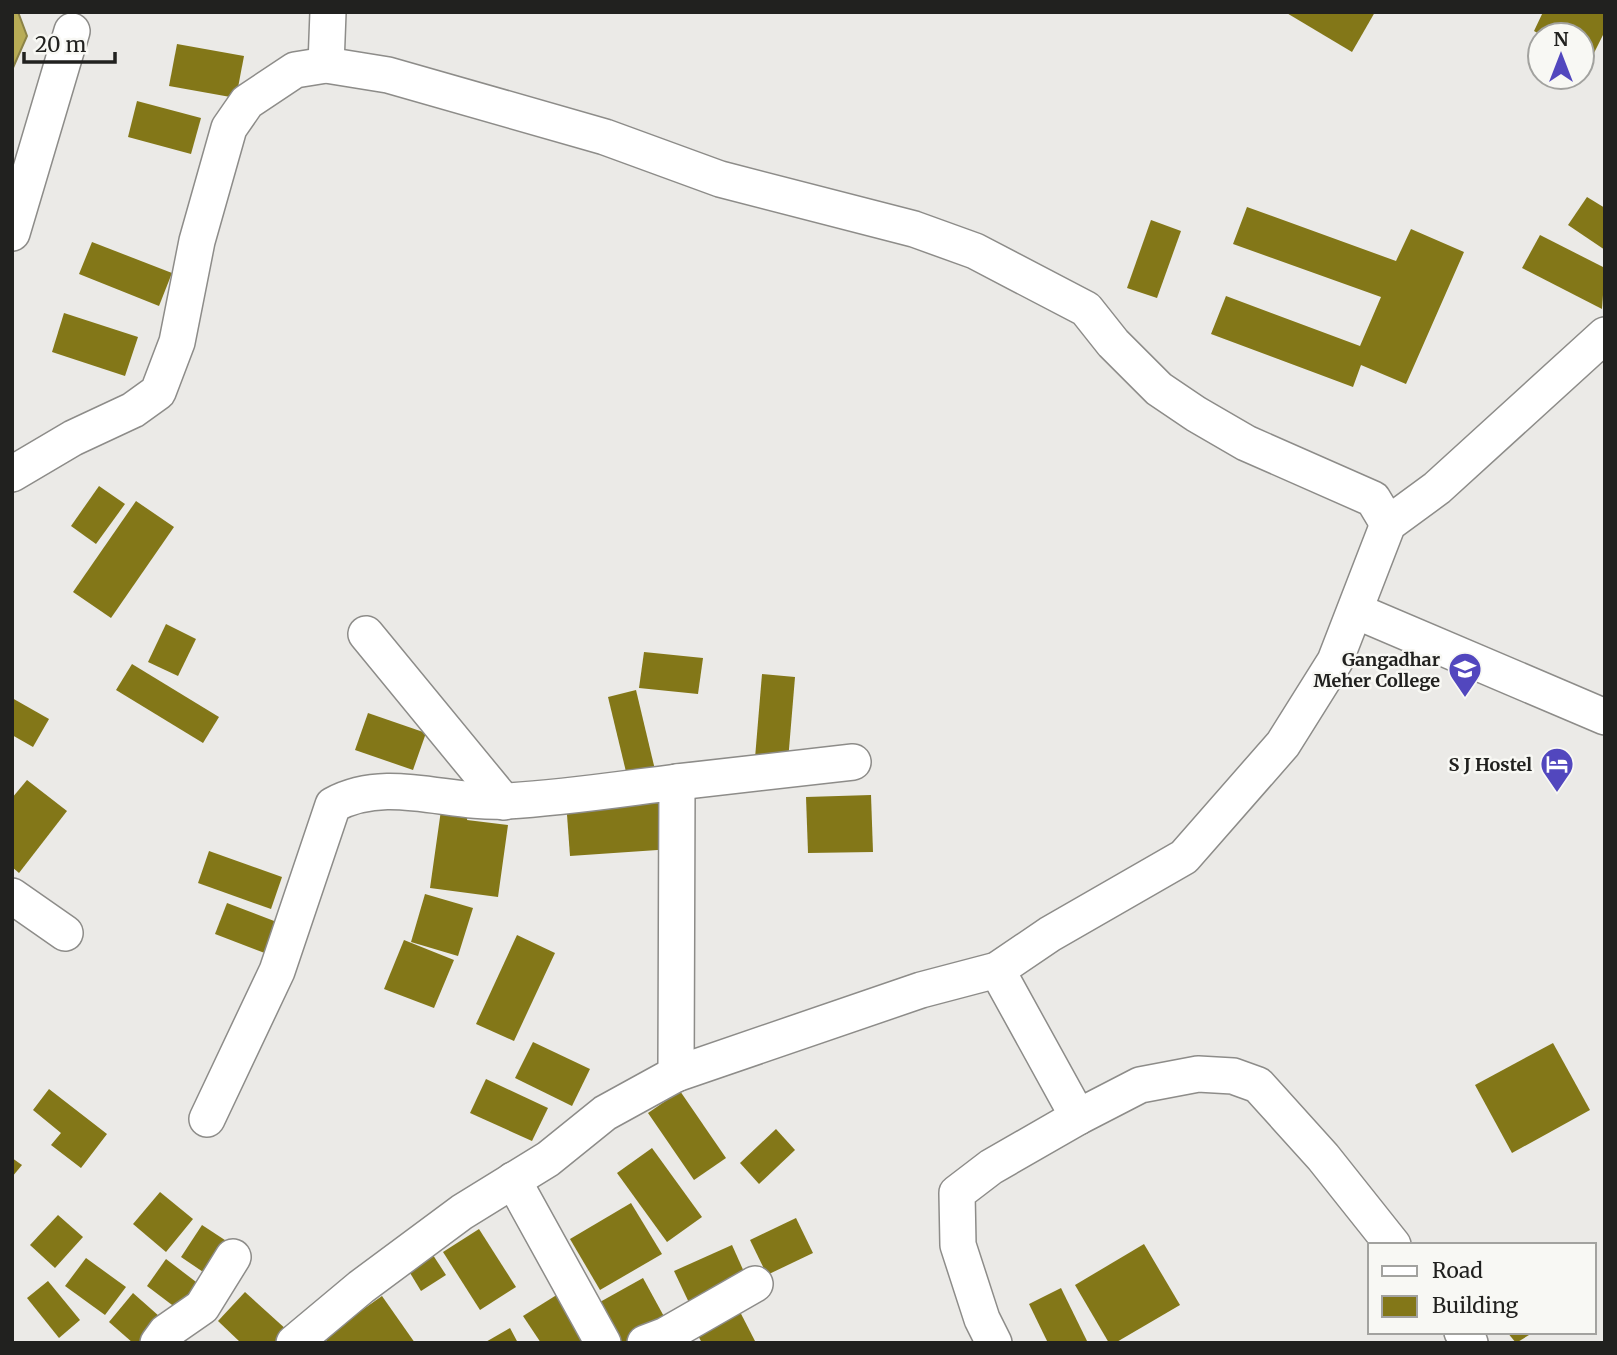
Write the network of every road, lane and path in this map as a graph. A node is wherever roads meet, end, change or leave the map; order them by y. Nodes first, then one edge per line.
1 (328, 12) edge
2 (72, 31) dead end
3 (326, 65) junction
4 (12, 233) edge
5 (1605, 335) edge
6 (12, 474) edge
7 (1388, 524) junction
8 (1356, 611) junction
9 (366, 634) dead end
10 (1605, 717) edge
11 (853, 762) dead end
12 (677, 782) junction
13 (504, 802) junction
14 (12, 896) edge
15 (65, 933) dead end
16 (997, 970) junction
17 (676, 1074) junction
18 (1078, 1117) junction
19 (207, 1119) dead end
20 (513, 1181) junction
21 (1391, 1243) edge
22 (233, 1257) dead end
23 (755, 1284) dead end
24 (296, 1342) edge
25 (158, 1343) edge
26 (603, 1343) edge
27 (645, 1343) edge
28 (993, 1343) edge

1 - 3 street
2 - 4 street
3 - 6 street
3 - 7 street
5 - 7 street
7 - 8 street
8 - 10 street
8 - 16 street
9 - 13 street
11 - 12 street
12 - 13 street
12 - 17 street
13 - 19 street
14 - 15 street
16 - 17 street
16 - 18 street
17 - 20 street
18 - 21 street
18 - 28 street
20 - 24 street
20 - 26 street
22 - 25 street
23 - 27 street

